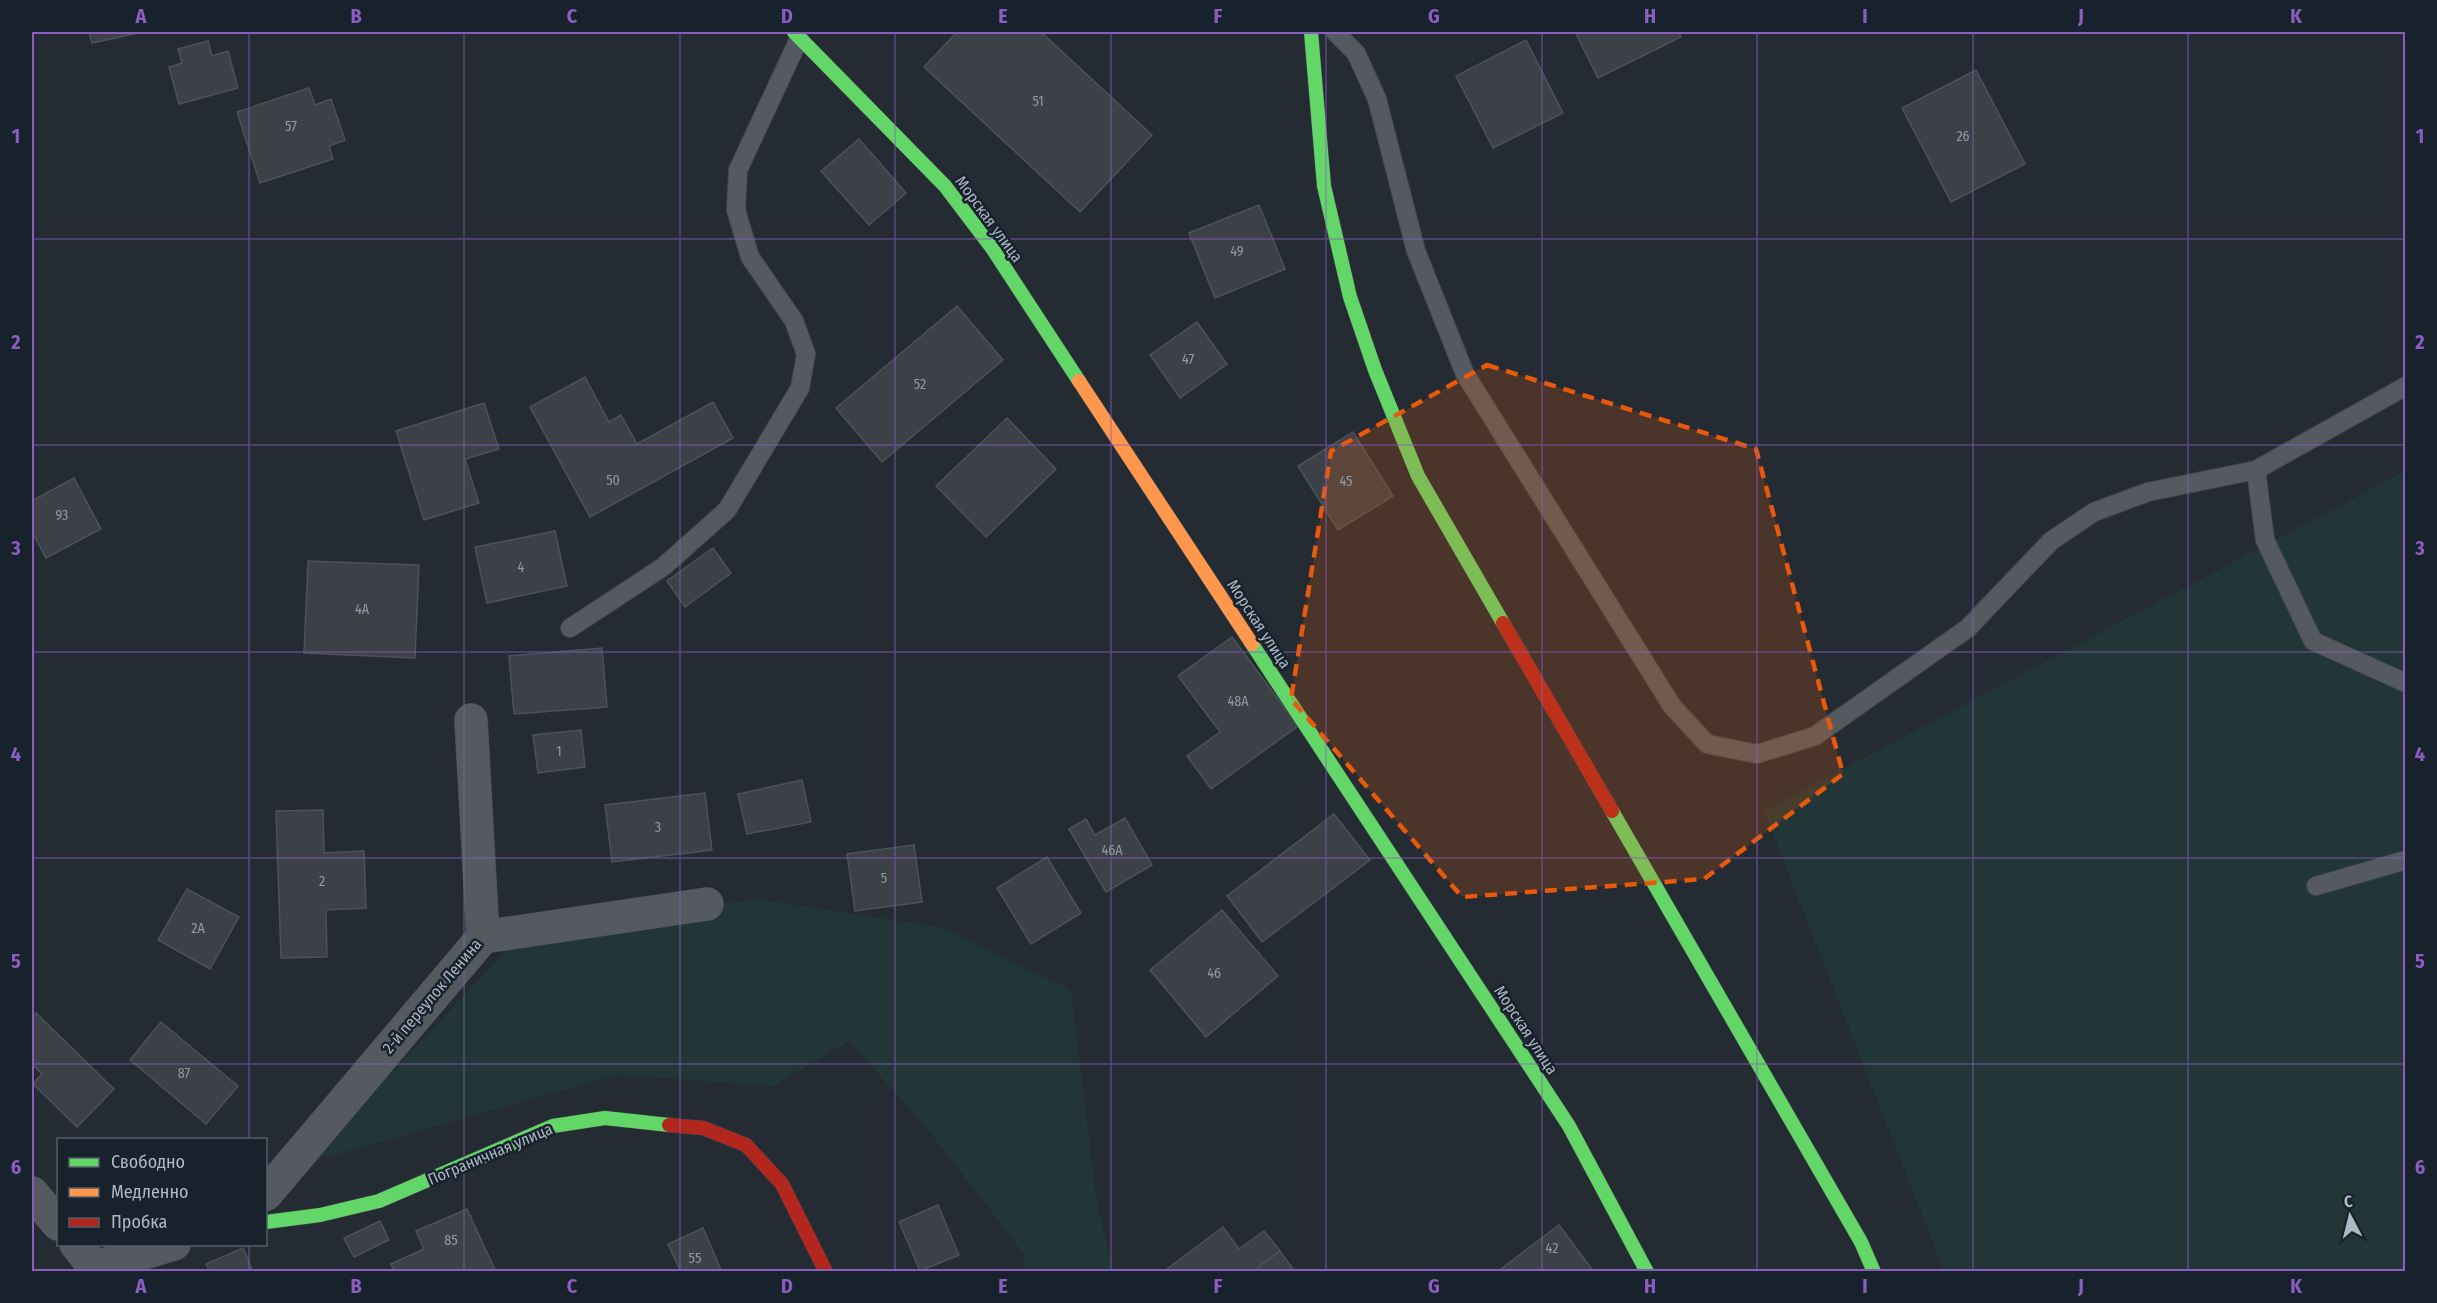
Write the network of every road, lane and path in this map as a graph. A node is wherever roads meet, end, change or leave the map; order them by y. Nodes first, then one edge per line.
1 (1311, 32) edge
2 (1335, 32) edge
3 (797, 35) edge
4 (2406, 386) edge
5 (2256, 470) junction
6 (570, 628) dead end
7 (2406, 683) edge
8 (471, 720) dead end
9 (2406, 860) edge
10 (2316, 886) dead end
11 (707, 904) dead end
12 (483, 937) junction
13 (32, 1193) edge
14 (267, 1193) edge
15 (267, 1222) edge
16 (57, 1223) edge
17 (169, 1246) edge
18 (90, 1261) edge
19 (826, 1272) edge
20 (1647, 1272) edge
21 (1874, 1272) edge

1 - 21 street
2 - 5 lane
3 - 6 lane
3 - 20 street, Морская улица
4 - 5 lane
5 - 7 lane
8 - 12 street, 2-й переулок Ленина
9 - 10 lane
11 - 12 street
12 - 14 street, 2-й переулок Ленина
13 - 16 street
15 - 19 street, Пограничная улица
17 - 18 street

